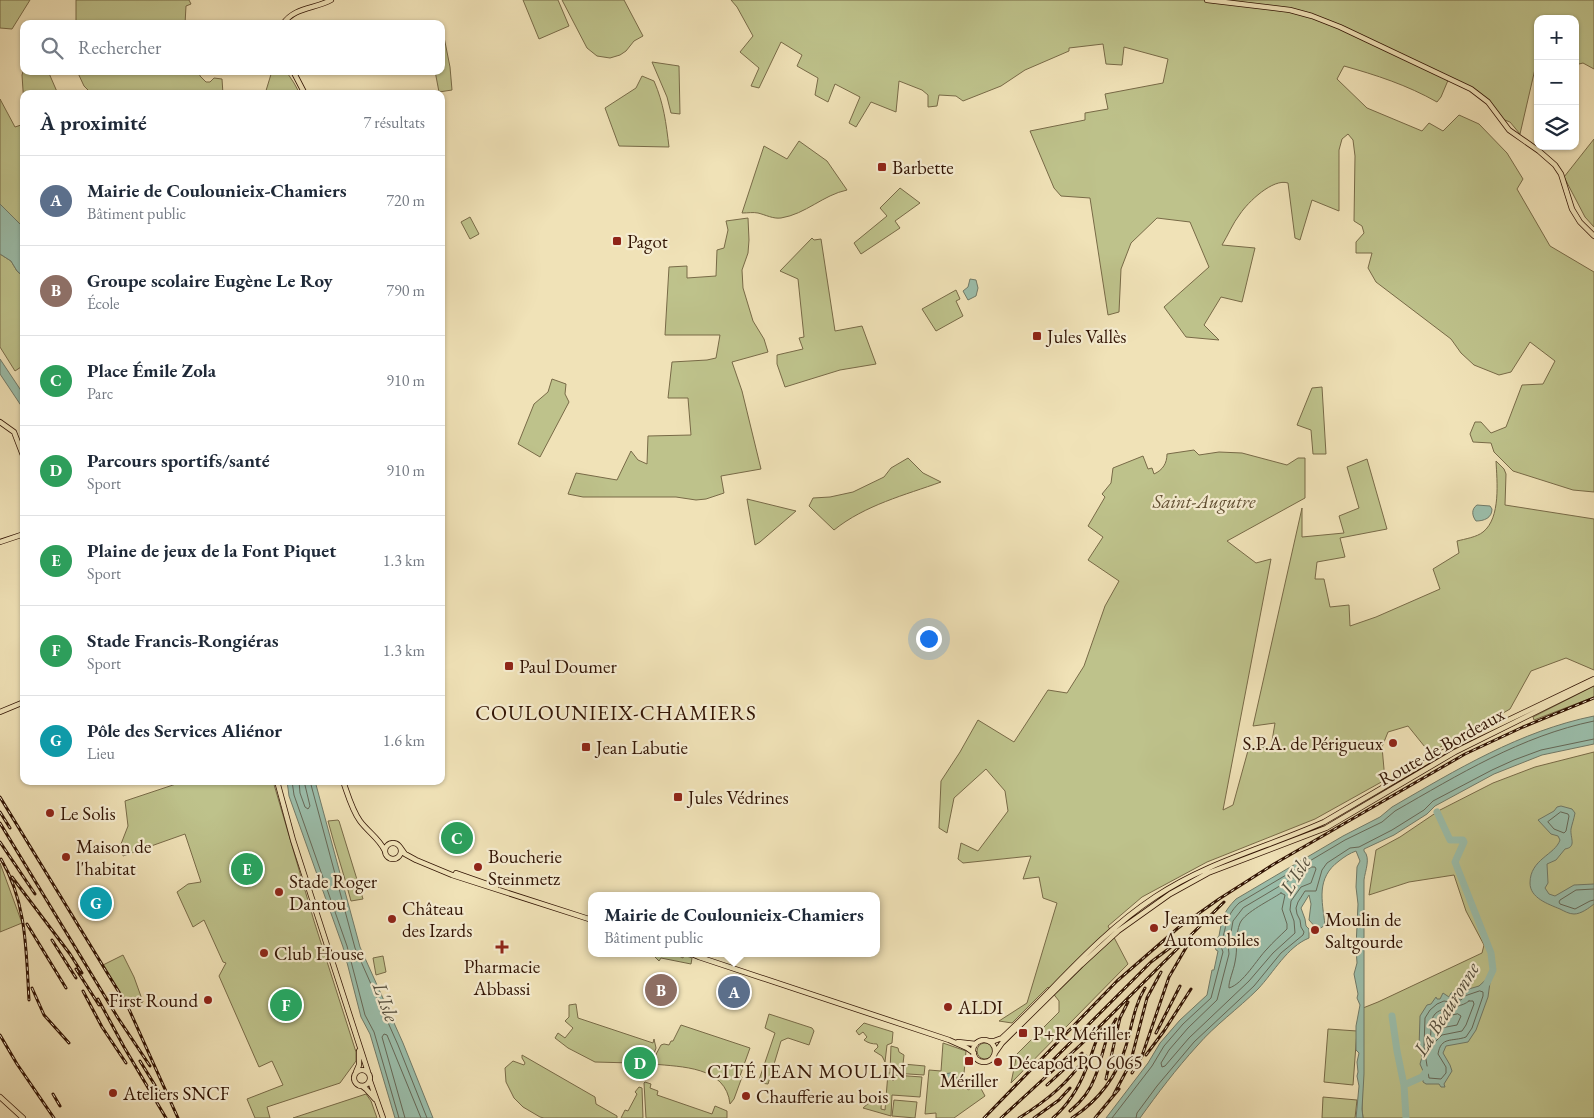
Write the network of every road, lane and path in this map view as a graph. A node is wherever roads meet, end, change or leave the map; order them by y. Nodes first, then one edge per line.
1 (331, 0) edge
2 (1207, 0) edge
3 (286, 20) edge
4 (295, 75) edge
5 (303, 90) edge
6 (1594, 236) edge
7 (0, 422) edge
8 (20, 448) edge
9 (20, 535) edge
10 (0, 542) edge
11 (1594, 678) edge
12 (1594, 683) edge
13 (20, 704) edge
14 (0, 712) edge
15 (278, 785) edge
16 (345, 785) edge
17 (366, 828) junction
18 (1303, 835) junction
19 (392, 843) junction
20 (400, 848) junction
21 (385, 851) junction
22 (397, 857) junction
23 (416, 860) junction
24 (588, 919) edge
25 (702, 957) edge
26 (357, 1040) junction
27 (949, 1040) junction
28 (989, 1041) junction
29 (976, 1044) junction
30 (974, 1053) junction
31 (995, 1053) junction
32 (356, 1072) junction
33 (368, 1072) junction
34 (370, 1081) junction
35 (362, 1086) junction
36 (0, 1097) edge
37 (379, 1106) junction
38 (23, 1118) edge
39 (383, 1118) edge

1 - 3 main road
2 - 6 main road
4 - 5 main road
7 - 8 main road
9 - 10 main road
11 - 18 main road, Route de Bordeaux
12 - 18 main road, Route de Bordeaux
13 - 14 main road
15 - 26 main road
16 - 17 main road
17 - 19 main road
17 - 21 main road
18 - 28 main road
18 - 31 main road
19 - 20 main road
19 - 21 main road
20 - 22 main road
20 - 23 main road
21 - 22 main road
22 - 23 main road
23 - 24 main road
25 - 27 main road
26 - 32 main road
26 - 33 main road
27 - 29 main road
27 - 30 main road
28 - 29 main road
28 - 31 main road
29 - 30 main road
30 - 31 main road
32 - 33 main road
32 - 35 main road
33 - 34 main road
34 - 35 main road
34 - 37 main road
35 - 37 main road
36 - 38 main road
37 - 39 main road

